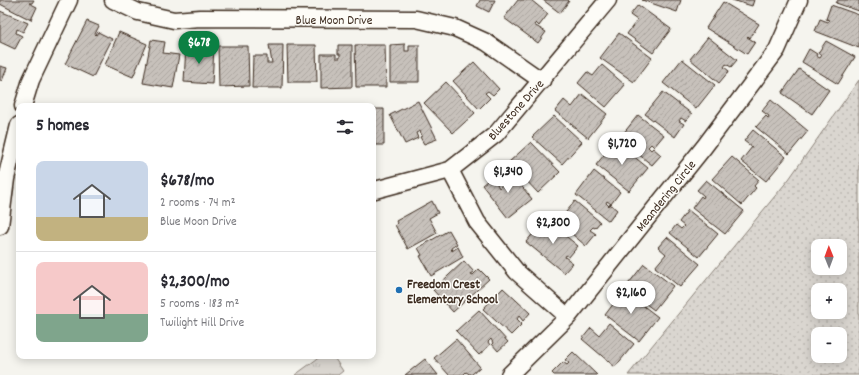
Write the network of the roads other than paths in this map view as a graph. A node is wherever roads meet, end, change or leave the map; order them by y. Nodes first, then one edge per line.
1 (69, 0) edge
2 (113, 0) edge
3 (608, 0) edge
4 (800, 0) edge
5 (542, 81) junction
6 (24, 103) edge
7 (16, 140) edge
8 (450, 170) junction
9 (8, 179) edge
10 (376, 190) edge
11 (0, 226) edge
12 (568, 316) junction
13 (509, 375) edge

1 - 6 street
2 - 5 street, Blue Moon Drive
3 - 5 street, Bluestone Drive
4 - 12 street, Meandering Circle
5 - 8 street, Bluestone Drive
7 - 9 street
8 - 10 street, Bluestone Drive
8 - 12 street
9 - 11 street
12 - 13 street, Meandering Circle

